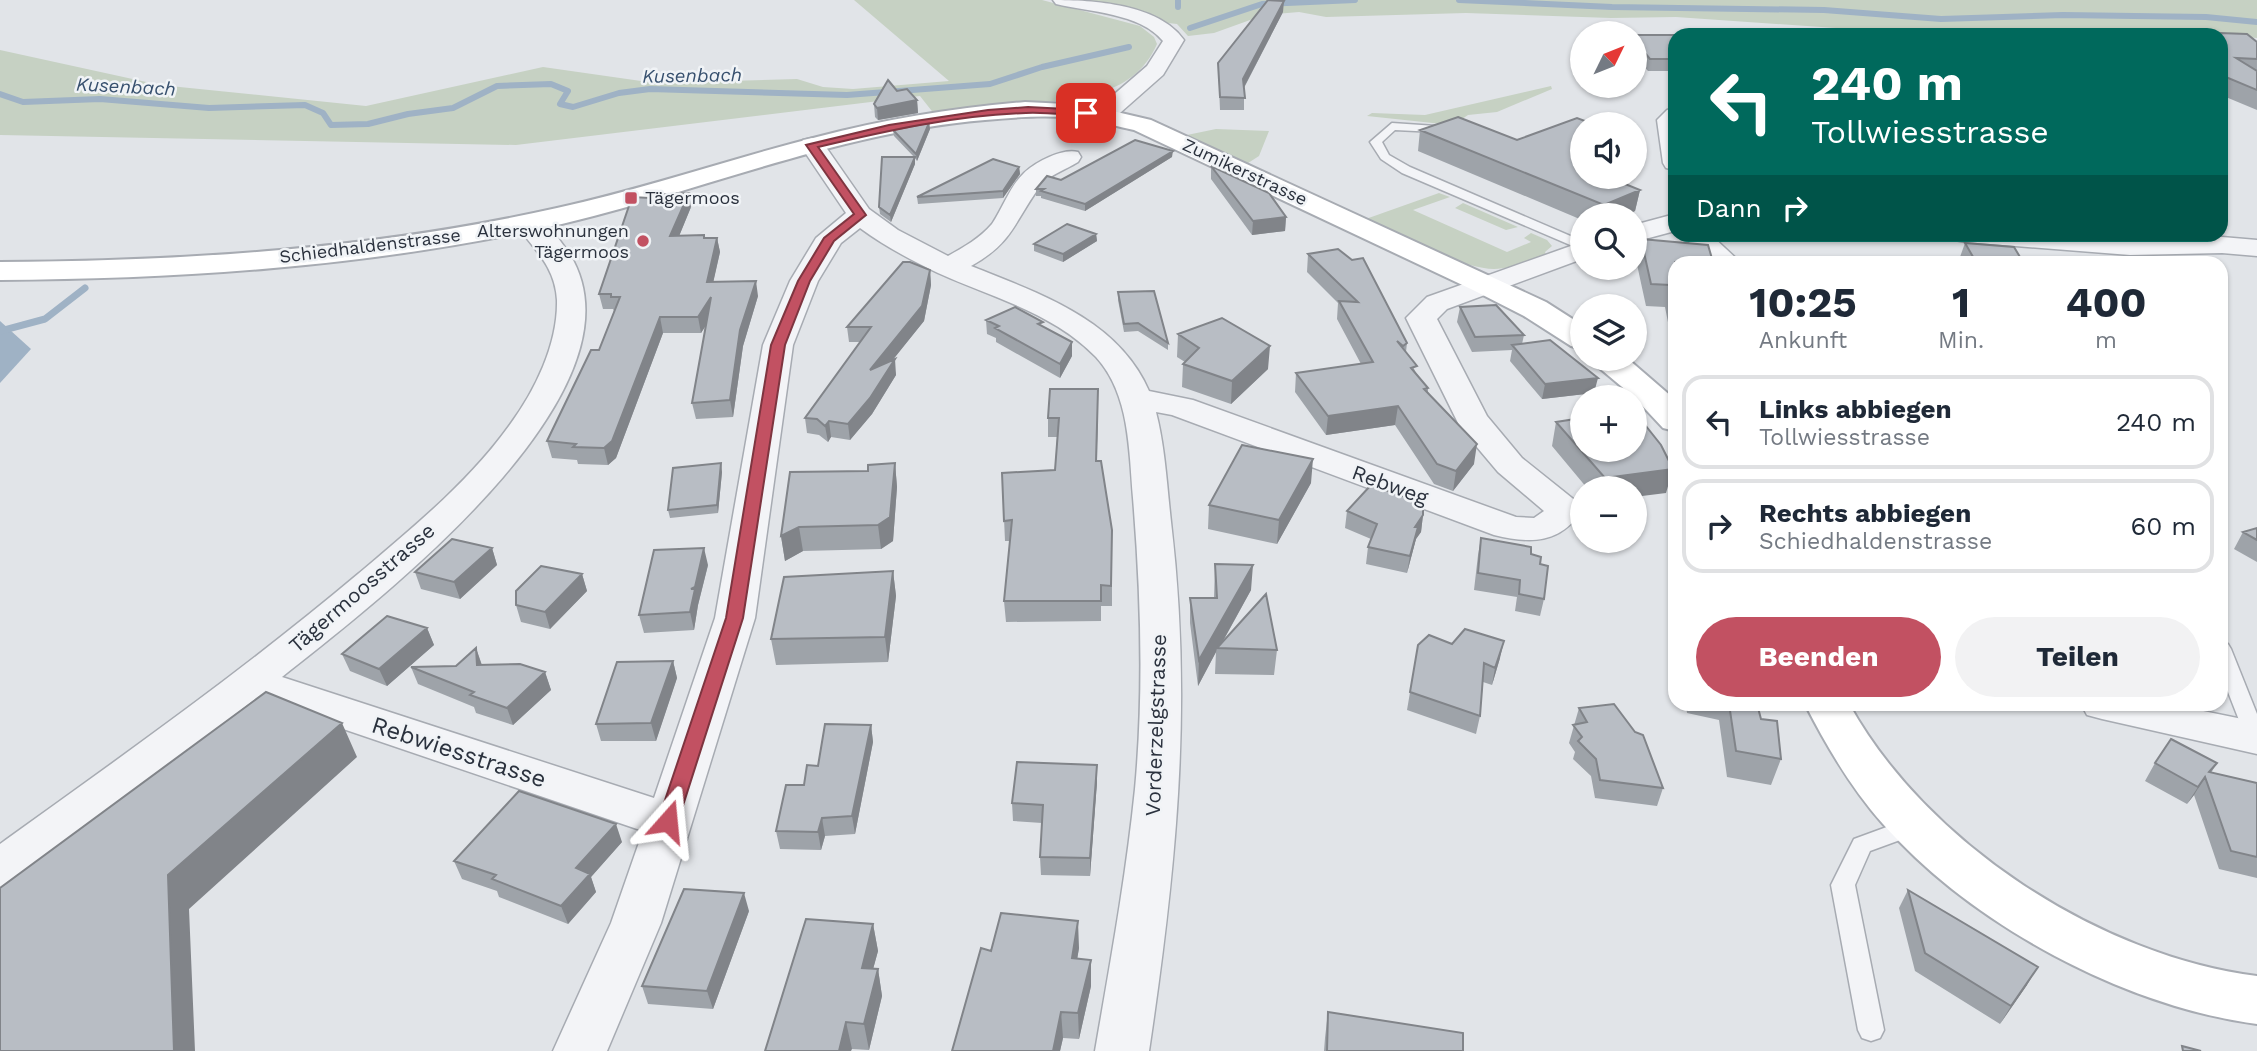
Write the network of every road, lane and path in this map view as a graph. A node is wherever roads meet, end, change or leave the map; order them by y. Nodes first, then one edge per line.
1 (1063, 0) edge
2 (1137, 87) junction
3 (1047, 110) junction
4 (1104, 115) junction
5 (1436, 129) edge
6 (811, 145) junction
7 (1069, 157) dead end
8 (860, 215) junction
9 (528, 223) junction
10 (1668, 224) edge
11 (1647, 230) edge
12 (1702, 242) edge
13 (2067, 242) edge
14 (1570, 243) edge
15 (2257, 248) edge
16 (1570, 252) edge
17 (1719, 256) edge
18 (948, 267) junction
19 (0, 271) edge
20 (1484, 284) junction
21 (1570, 331) edge
22 (1623, 371) edge
23 (1137, 398) junction
24 (1668, 413) edge
25 (2228, 667) edge
26 (250, 682) junction
27 (1831, 711) edge
28 (2134, 711) edge
29 (2256, 738) edge
30 (668, 821) junction
31 (1914, 826) junction
32 (0, 870) edge
33 (2257, 1000) edge
34 (1871, 1030) dead end
35 (580, 1051) edge
36 (1122, 1051) edge

1 - 2 street
2 - 3 street
2 - 4 street
3 - 4 main road, Schiedhaldenstrasse
3 - 6 main road, Schiedhaldenstrasse
4 - 20 main road, Zumikerstrasse
5 - 14 lane
6 - 8 street
6 - 9 main road, Schiedhaldenstrasse
7 - 18 street
8 - 18 street
8 - 30 street
9 - 19 main road, Schiedhaldenstrasse
9 - 26 street, Tägermoosstrasse
10 - 11 street
12 - 17 street
13 - 15 street
16 - 20 street, Rebweg
18 - 23 street
20 - 21 main road, Zumikerstrasse
20 - 23 street, Rebweg
22 - 24 main road
23 - 36 street, Vorderzelgstrasse
25 - 29 lane
26 - 30 street, Rebwiesstrasse
26 - 32 street, Tägermoosstrasse
27 - 31 main road
28 - 29 street
30 - 35 street
31 - 33 main road
31 - 34 lane

